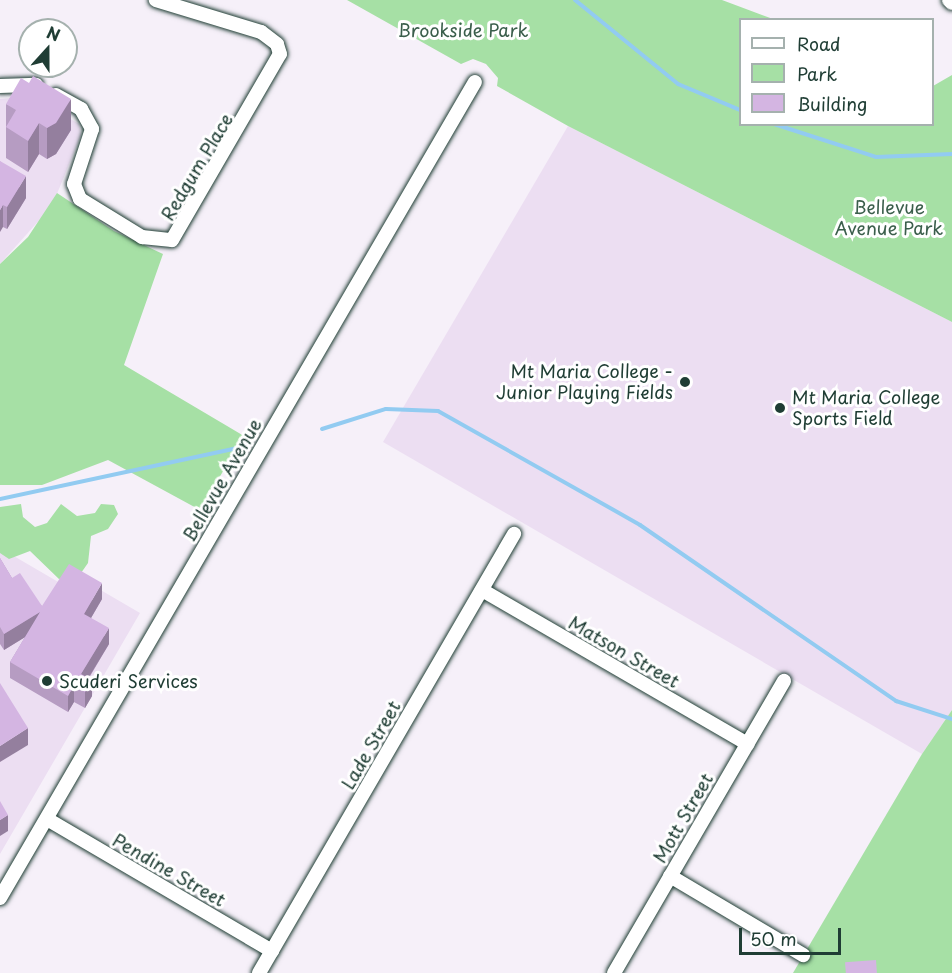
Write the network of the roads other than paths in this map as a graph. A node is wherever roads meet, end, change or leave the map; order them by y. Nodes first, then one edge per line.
1 (156, 0) edge
2 (475, 81) dead end
3 (0, 86) edge
4 (514, 534) dead end
5 (482, 590) junction
6 (784, 681) dead end
7 (748, 744) junction
8 (47, 819) junction
9 (670, 876) junction
10 (0, 898) edge
11 (272, 951) junction
12 (803, 955) dead end
13 (259, 973) edge
14 (614, 973) edge

1 - 3 street, Redgum Place
2 - 8 street, Bellevue Avenue
4 - 5 street, Lade Street
5 - 7 street, Matson Street
5 - 11 street, Lade Street
6 - 7 street, Mott Street
7 - 9 street, Mott Street
8 - 10 street, Bellevue Avenue
8 - 11 street, Pendine Street
9 - 12 street
9 - 14 street, Mott Street
11 - 13 street, Lade Street

